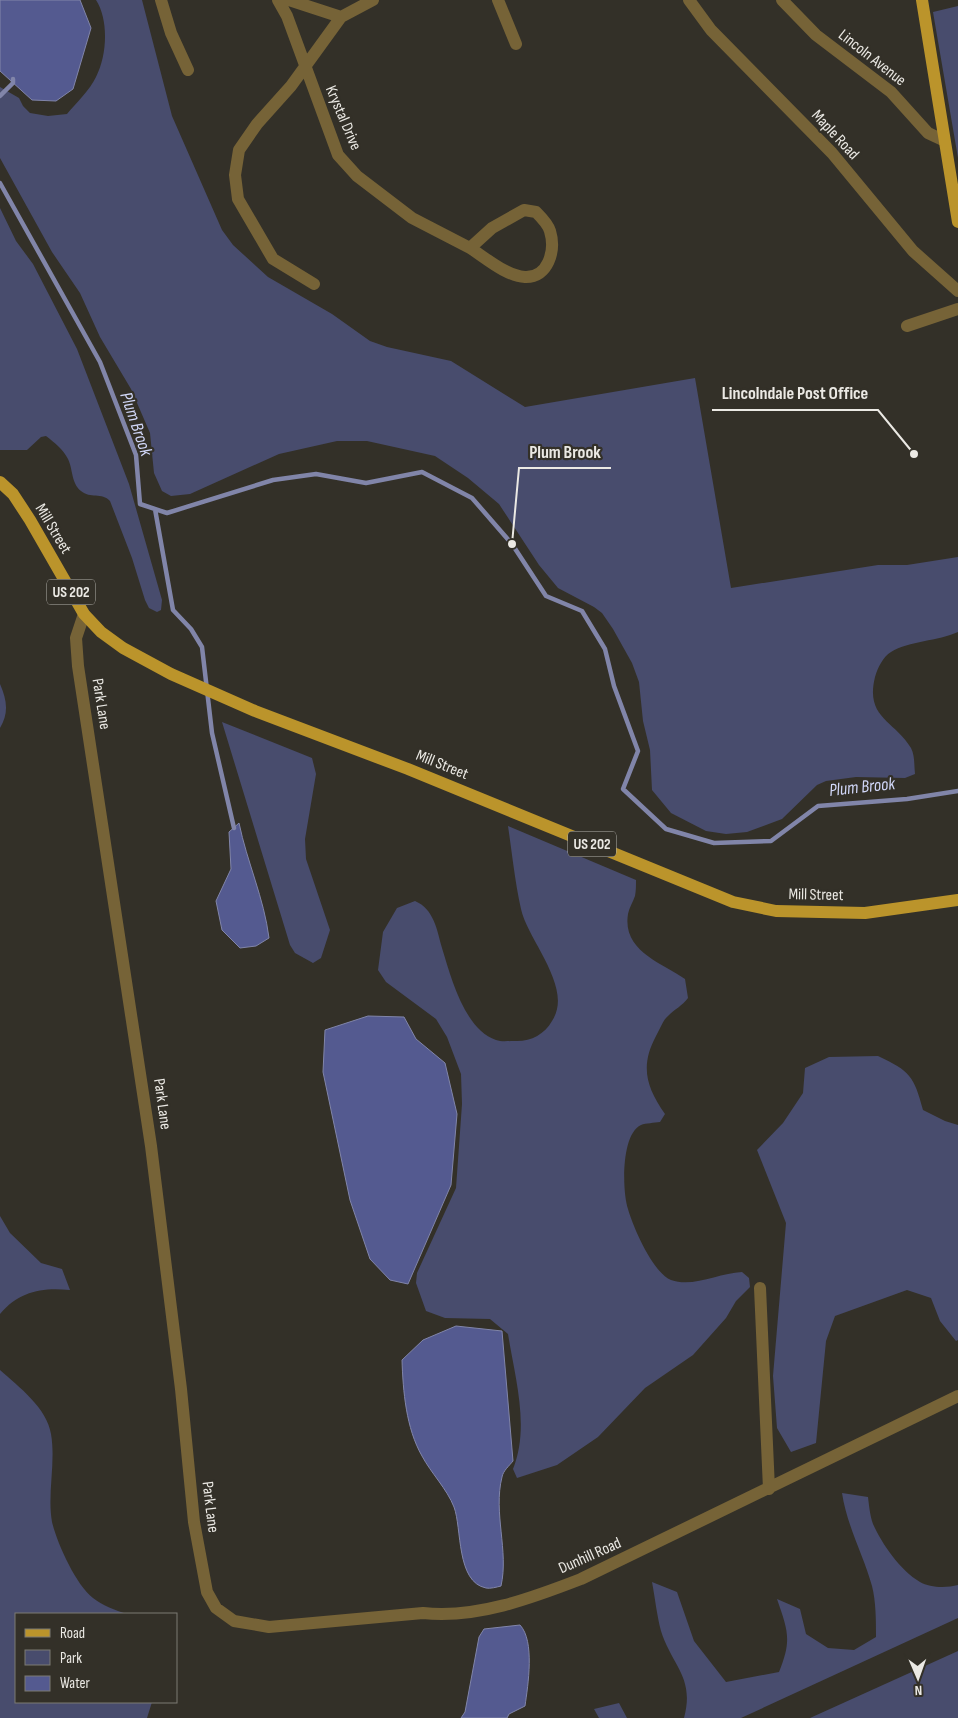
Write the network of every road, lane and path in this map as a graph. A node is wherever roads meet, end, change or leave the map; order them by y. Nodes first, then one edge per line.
1 (160, 0) edge
2 (278, 0) edge
3 (289, 0) edge
4 (373, 0) edge
5 (498, 0) edge
6 (689, 0) edge
7 (782, 0) edge
8 (922, 0) edge
9 (341, 17) junction
10 (516, 44) dead end
11 (304, 66) junction
12 (188, 70) dead end
13 (943, 140) junction
14 (958, 222) edge
15 (470, 248) junction
16 (314, 284) dead end
17 (958, 291) edge
18 (958, 309) edge
19 (907, 326) dead end
20 (0, 482) edge
21 (84, 614) junction
22 (958, 898) edge
23 (760, 1288) dead end
24 (958, 1396) edge
25 (769, 1489) junction
26 (212, 1601) joint

1 - 12 street
2 - 11 street, Krystal Drive
3 - 9 street
4 - 9 street
5 - 10 street
6 - 17 street, Maple Road
7 - 13 street, Lincoln Avenue
8 - 13 main road
9 - 11 street
11 - 15 street, Krystal Drive
11 - 16 street
13 - 14 main road
15 - 15 street, Krystal Drive
18 - 19 street
20 - 21 main road, Mill Street / US 202
21 - 22 main road, Mill Street / US 202
21 - 26 street, Park Lane
23 - 25 street
24 - 25 street, Dunhill Road
25 - 26 street, Dunhill Road

